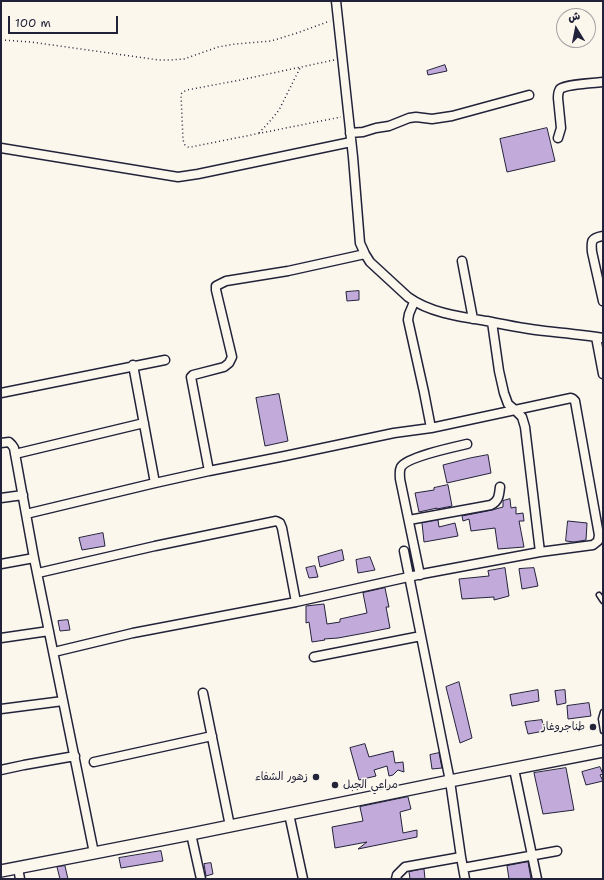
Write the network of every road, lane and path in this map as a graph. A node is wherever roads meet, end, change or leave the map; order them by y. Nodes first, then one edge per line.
1 (336, 1) edge
2 (338, 17) junction
3 (1, 40) edge
4 (342, 58) junction
5 (300, 67) junction
6 (603, 82) edge
7 (529, 95) dead end
8 (348, 115) junction
9 (259, 133) junction
10 (351, 137) junction
11 (558, 138) dead end
12 (1, 148) edge
13 (603, 236) edge
14 (364, 254) junction
15 (462, 261) dead end
16 (601, 284) edge
17 (603, 301) edge
18 (414, 302) junction
19 (473, 319) junction
20 (492, 322) junction
21 (600, 337) edge
22 (165, 360) dead end
23 (134, 365) junction
24 (603, 374) edge
25 (1, 393) edge
26 (515, 410) junction
27 (144, 424) junction
28 (431, 428) junction
29 (1, 443) edge
30 (467, 444) dead end
31 (15, 454) junction
32 (209, 471) junction
33 (155, 483) junction
34 (500, 487) dead end
35 (23, 495) junction
36 (1, 498) edge
37 (26, 514) junction
38 (409, 520) junction
39 (404, 551) dead end
40 (540, 552) junction
41 (34, 558) junction
42 (1, 564) edge
43 (38, 573) junction
44 (420, 575) junction
45 (410, 577) junction
46 (599, 595) dead end
47 (603, 601) edge
48 (296, 602) junction
49 (49, 631) junction
50 (421, 636) junction
51 (1, 638) edge
52 (54, 652) junction
53 (314, 657) dead end
54 (203, 693) dead end
55 (63, 701) junction
56 (1, 709) edge
57 (603, 712) edge
58 (603, 731) edge
59 (212, 736) junction
60 (603, 751) edge
61 (74, 756) junction
62 (94, 762) dead end
63 (514, 768) junction
64 (1, 770) edge
65 (450, 781) junction
66 (289, 814) junction
67 (230, 826) junction
68 (191, 834) junction
69 (556, 851) dead end
70 (94, 853) junction
71 (532, 855) junction
72 (461, 857) junction
73 (463, 868) junction
74 (1, 872) edge
75 (19, 874) edge
76 (201, 879) edge
77 (303, 879) edge
78 (396, 879) edge
79 (465, 879) edge
80 (537, 879) edge

1 - 2 street
2 - 3 path
2 - 4 street
4 - 5 path
4 - 8 street
5 - 9 path
5 - 9 path
6 - 11 street
7 - 10 street
8 - 9 path
8 - 10 street
10 - 12 street
10 - 14 street
13 - 16 street
14 - 18 street
14 - 32 street
15 - 19 street
16 - 17 street
18 - 19 street
18 - 28 street
19 - 20 street
20 - 21 street
20 - 26 street
21 - 24 street
22 - 23 street
23 - 25 street
23 - 27 street
26 - 28 street
26 - 40 street
26 - 40 street
27 - 31 street
27 - 33 street
28 - 32 street
29 - 31 street
30 - 38 street
31 - 35 street
32 - 33 street
33 - 37 street
34 - 38 street
35 - 36 street
35 - 37 street
37 - 41 street
38 - 44 street
39 - 45 street
40 - 44 street
41 - 42 street
41 - 43 street
43 - 48 street
43 - 49 street
44 - 45 street
45 - 48 street
45 - 50 street
46 - 47 lane
48 - 52 street
49 - 51 street
49 - 52 street
50 - 53 street
50 - 65 street
52 - 55 street
54 - 59 street
55 - 56 street
55 - 61 street
57 - 58 lane
59 - 62 street
59 - 67 street
60 - 63 street
61 - 64 street
61 - 70 street
63 - 65 street
63 - 71 street
65 - 66 street
65 - 72 street
66 - 67 street
66 - 77 street
67 - 68 street
68 - 70 street
68 - 76 street
69 - 71 street
70 - 75 street
71 - 73 street
71 - 80 street
72 - 73 street
72 - 78 street
73 - 79 street
74 - 75 street

